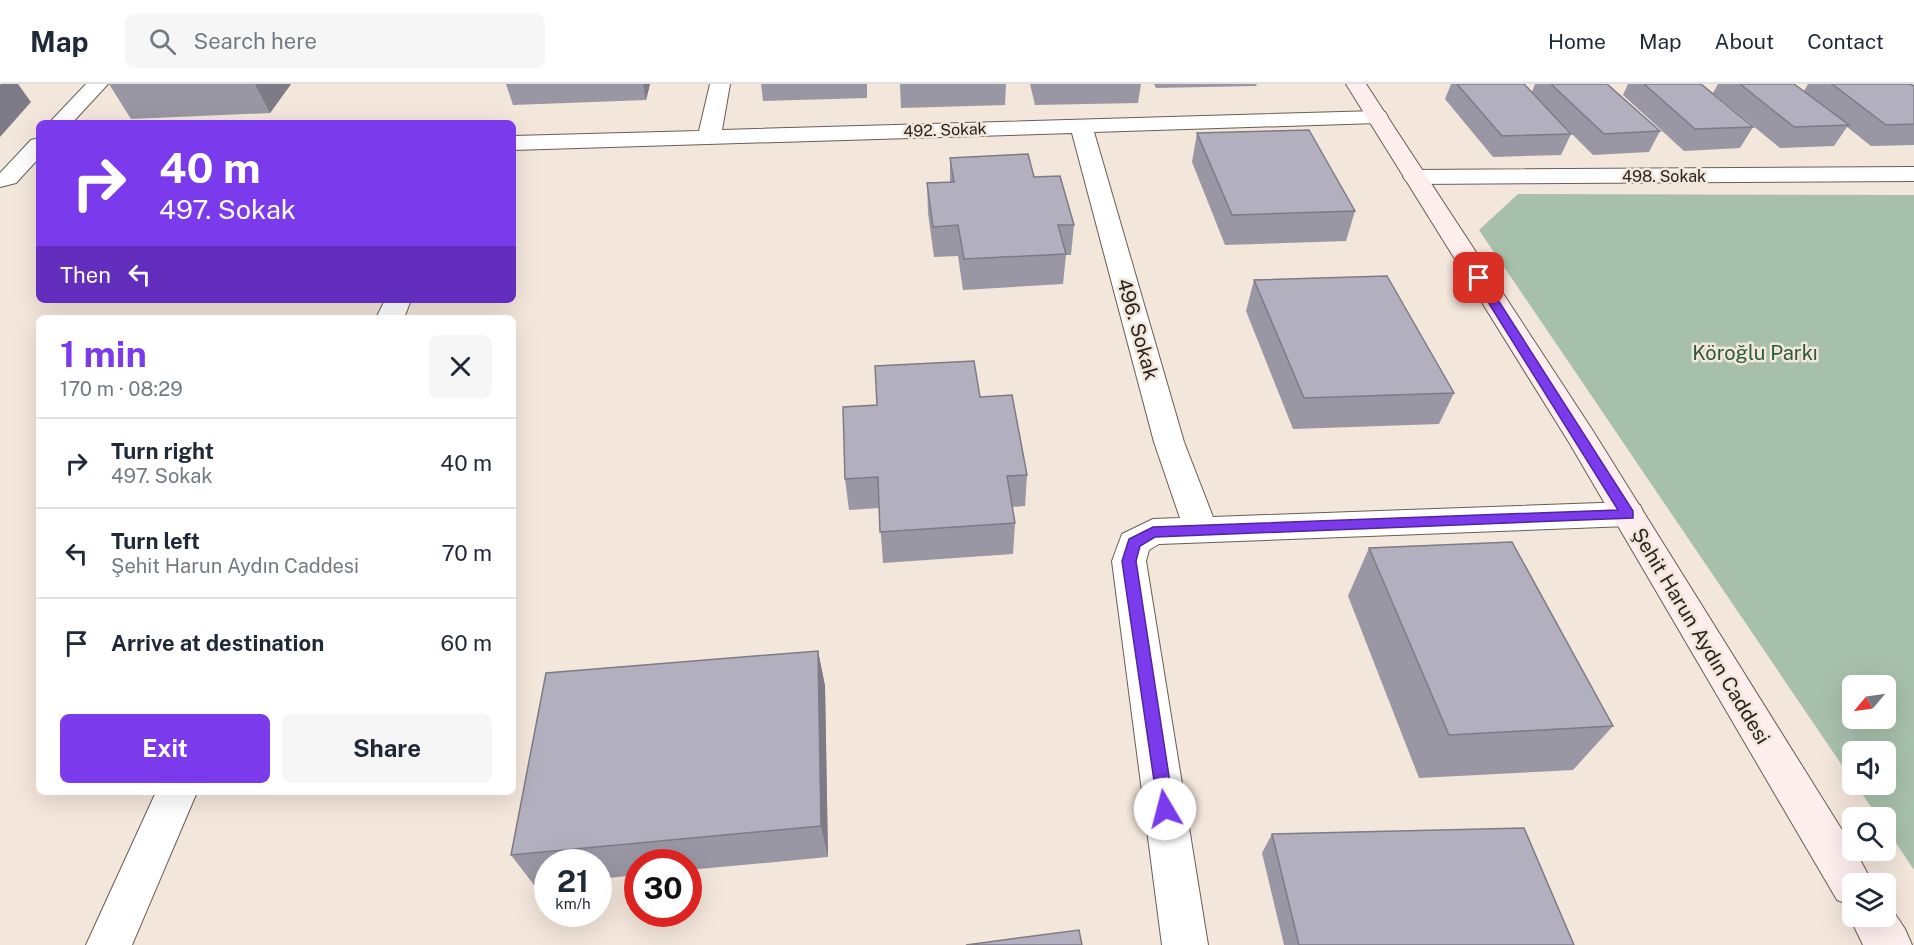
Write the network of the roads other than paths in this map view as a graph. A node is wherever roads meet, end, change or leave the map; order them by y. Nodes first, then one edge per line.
1 (98, 84) edge
2 (720, 84) edge
3 (1356, 84) edge
4 (1377, 117) junction
5 (63, 120) edge
6 (1081, 126) junction
7 (709, 138) junction
8 (516, 143) edge
9 (36, 148) edge
10 (1914, 174) edge
11 (36, 176) edge
12 (1414, 177) junction
13 (4, 179) edge
14 (1628, 514) junction
15 (1201, 530) junction
16 (176, 795) edge
17 (1845, 873) edge
18 (1877, 927) edge
19 (109, 945) edge
20 (1185, 945) edge
21 (1888, 945) edge

1 - 5 street
2 - 7 street
3 - 4 main road, Şehit Harun Aydın Caddesi
4 - 6 street, 492. Sokak
4 - 12 main road, Şehit Harun Aydın Caddesi
6 - 7 street, 492. Sokak
6 - 15 street, 496. Sokak
7 - 8 street, 492. Sokak
9 - 13 street
10 - 12 street, 498. Sokak
11 - 13 street
12 - 14 main road, Şehit Harun Aydın Caddesi
14 - 15 street
14 - 17 main road, Şehit Harun Aydın Caddesi
15 - 20 street
16 - 19 street
18 - 21 main road

